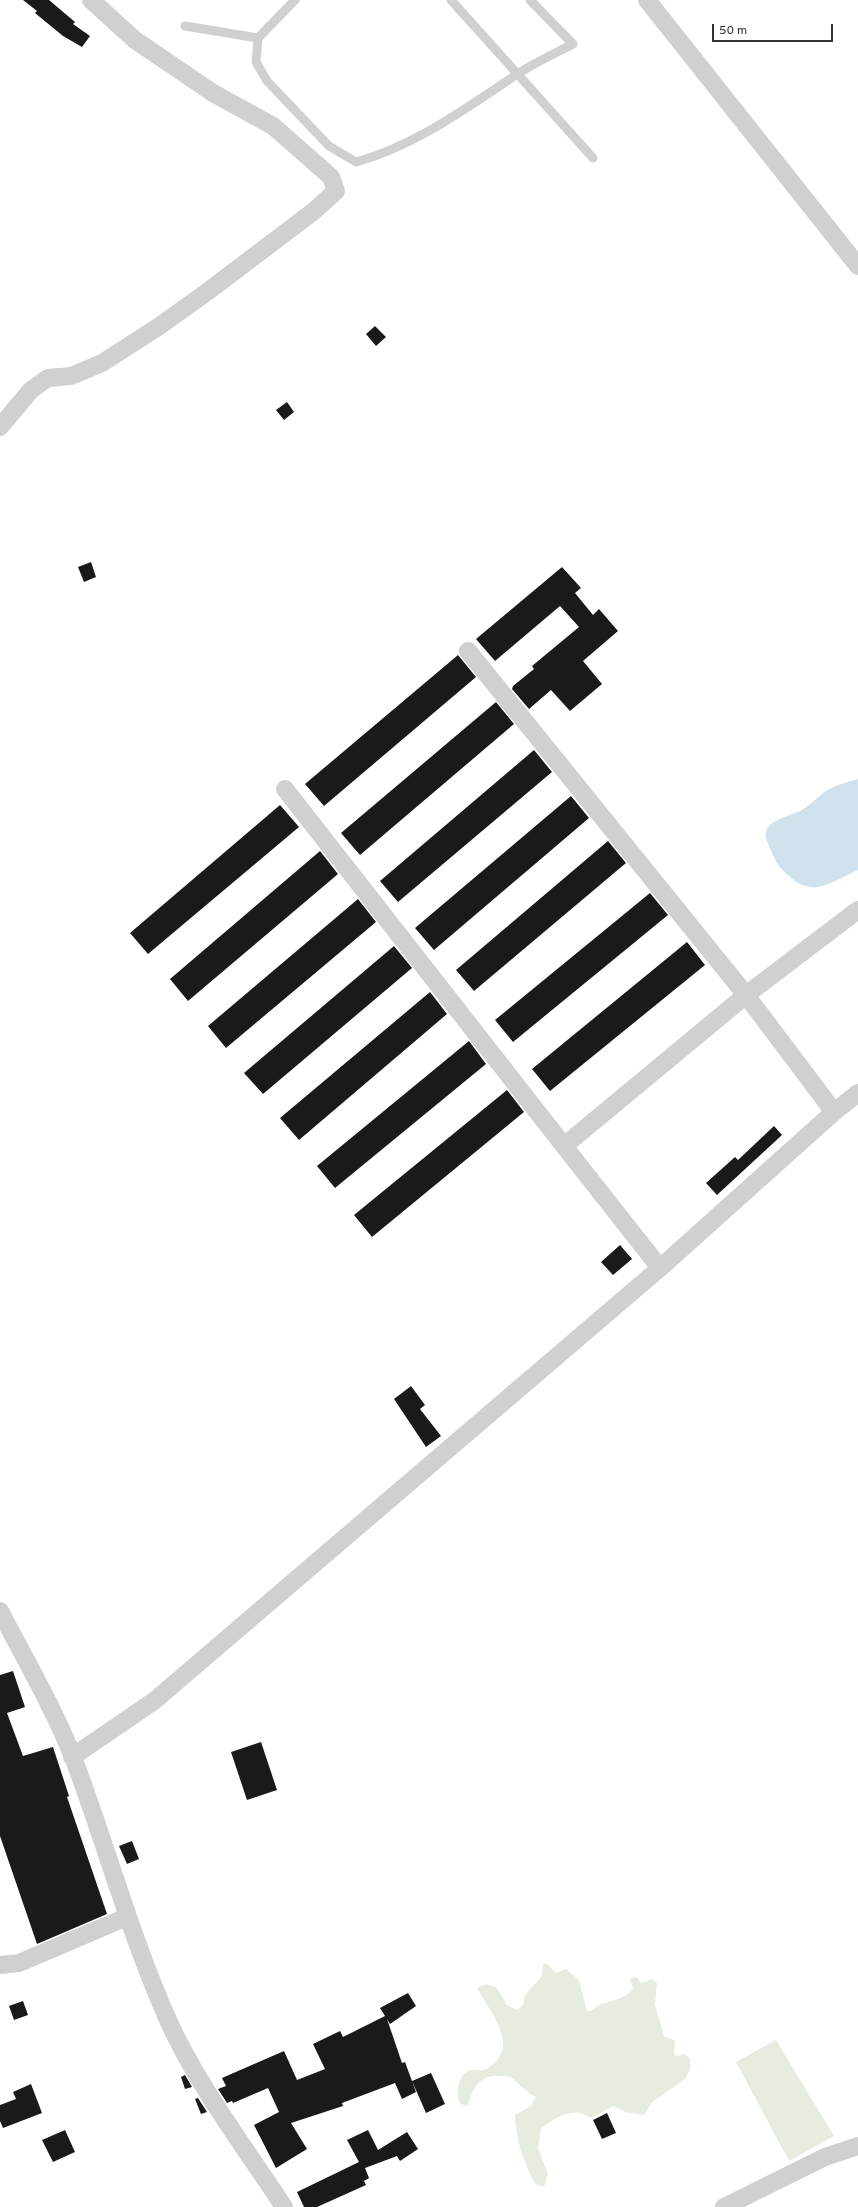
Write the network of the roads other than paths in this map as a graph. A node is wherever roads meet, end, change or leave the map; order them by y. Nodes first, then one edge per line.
1 (91, 0) edge
2 (294, 0) edge
3 (451, 0) edge
4 (530, 0) edge
5 (647, 0) edge
6 (185, 26) dead end
7 (258, 38) junction
8 (517, 75) junction
9 (593, 158) dead end
10 (858, 266) edge
11 (0, 427) edge
12 (468, 651) dead end
13 (285, 789) dead end
14 (858, 910) edge
15 (746, 995) junction
16 (858, 1093) edge
17 (834, 1112) junction
18 (564, 1146) junction
19 (660, 1268) junction
20 (0, 1611) edge
21 (72, 1757) junction
22 (127, 1917) junction
23 (0, 1965) edge
24 (858, 2146) edge
25 (284, 2207) edge
26 (724, 2207) edge

1 - 11 street
2 - 7 lane
3 - 8 lane
4 - 8 lane
5 - 10 street
6 - 7 lane
7 - 8 lane
8 - 9 lane
12 - 15 street
13 - 18 street
14 - 15 street
15 - 17 street
15 - 18 street
16 - 17 street
17 - 19 street
18 - 19 street
19 - 21 street
20 - 21 street
21 - 22 street
22 - 23 street
22 - 25 street
24 - 26 street

